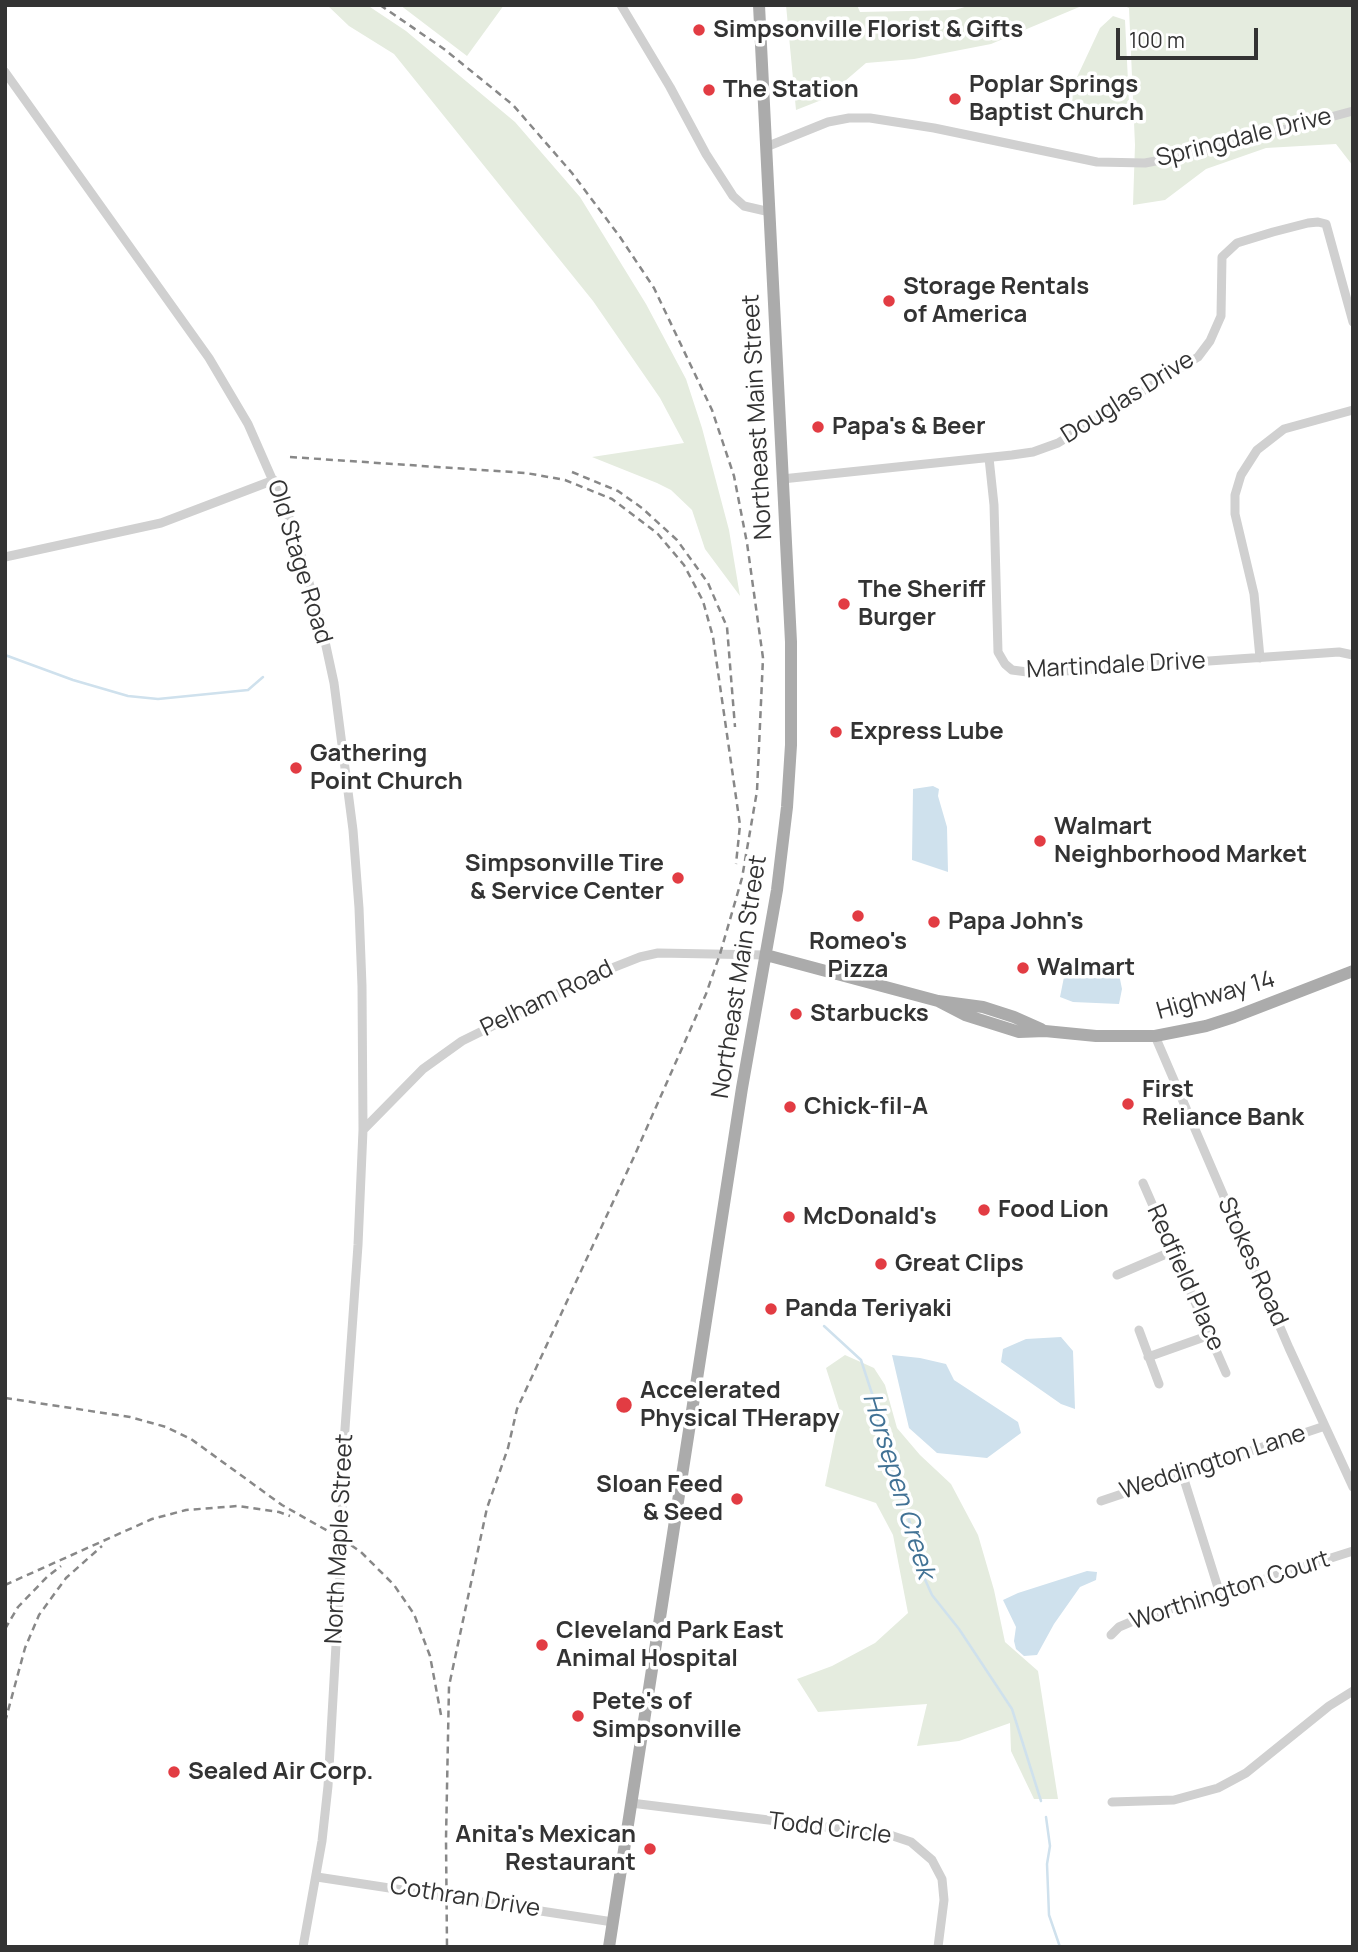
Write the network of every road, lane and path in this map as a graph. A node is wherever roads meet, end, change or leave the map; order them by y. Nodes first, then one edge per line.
1 (621, 5) edge
2 (759, 5) edge
3 (5, 72) edge
4 (1353, 111) edge
5 (766, 147) junction
6 (770, 212) junction
7 (1353, 323) edge
8 (1353, 410) edge
9 (989, 458) junction
10 (782, 479) junction
11 (274, 480) junction
12 (5, 557) edge
13 (1353, 655) edge
14 (1260, 658) junction
15 (766, 955) junction
16 (1353, 971) edge
17 (1155, 1036) junction
18 (363, 1130) junction
19 (1143, 1183) dead end
20 (1173, 1251) junction
21 (1117, 1275) dead end
22 (1139, 1330) dead end
23 (1210, 1335) junction
24 (1148, 1357) junction
25 (1226, 1373) dead end
26 (1159, 1384) dead end
27 (1325, 1426) junction
28 (1182, 1473) junction
29 (1353, 1487) edge
30 (1101, 1501) dead end
31 (1353, 1552) edge
32 (1220, 1594) junction
33 (1111, 1635) dead end
34 (1353, 1691) edge
35 (1112, 1802) dead end
36 (631, 1803) junction
37 (317, 1877) junction
38 (614, 1922) junction
39 (303, 1947) edge
40 (609, 1947) edge
41 (938, 1947) edge

1 - 6 street
2 - 5 main road, Northeast Main Street
3 - 11 street, Old Stage Road
4 - 5 street, Springdale Drive
5 - 6 main road, Northeast Main Street
6 - 10 main road, Northeast Main Street
7 - 9 street, Douglas Drive
8 - 14 street
9 - 10 street, Douglas Drive
9 - 14 street, Martindale Drive
10 - 15 main road, Northeast Main Street
11 - 12 street
11 - 18 street, Old Stage Road
13 - 14 street, Martindale Drive
15 - 17 main road, Highway 14
15 - 18 street, Pelham Road
15 - 36 main road, Northeast Main Street
16 - 17 main road, Highway 14
17 - 27 street, Stokes Road
18 - 37 street, North Maple Street
19 - 20 street, Redfield Place
20 - 21 street
20 - 23 street, Redfield Place
22 - 24 street
23 - 24 street
23 - 25 street, Redfield Place
24 - 26 street
27 - 28 street, Weddington Lane
27 - 29 street, Stokes Road
28 - 30 street, Weddington Lane
28 - 32 street
31 - 32 street, Worthington Court
32 - 33 street, Worthington Court
34 - 35 street
36 - 38 main road, Northeast Main Street
36 - 41 street, Todd Circle
37 - 38 street, Cothran Drive
37 - 39 street, North Maple Street
38 - 40 main road, Northeast Main Street

